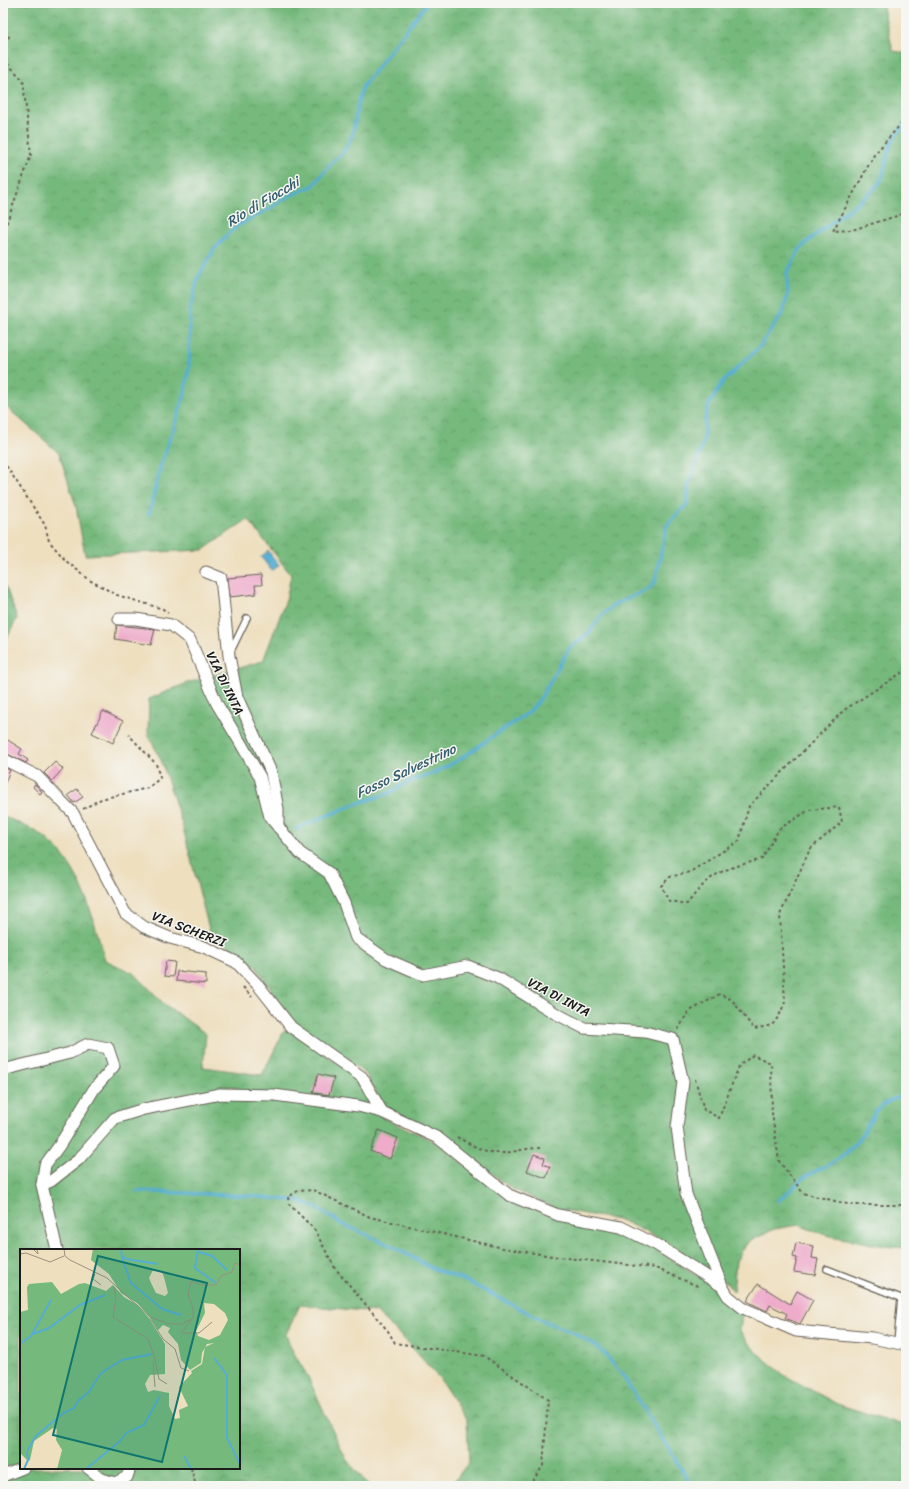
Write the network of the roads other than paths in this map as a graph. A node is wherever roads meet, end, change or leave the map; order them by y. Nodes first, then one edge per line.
1 (206, 572) dead end
2 (247, 618) dead end
3 (119, 619) dead end
4 (229, 656) junction
5 (3, 759) edge
6 (278, 827) junction
7 (3, 1070) edge
8 (382, 1112) junction
9 (42, 1185) junction
10 (57, 1249) edge
11 (827, 1269) dead end
12 (722, 1286) junction
13 (901, 1344) edge
14 (20, 1469) edge
15 (89, 1469) edge
16 (130, 1469) edge
17 (3, 1476) edge

1 - 4 street, VIA DI INTA
2 - 4 lane
3 - 6 street, VIA DI INTA
4 - 6 street, VIA DI INTA
5 - 8 street, VIA SCHERZI
6 - 12 street, VIA DI INTA
7 - 9 street
8 - 9 street
8 - 12 street
9 - 10 street
11 - 13 lane
12 - 13 street
14 - 17 street
15 - 16 street

